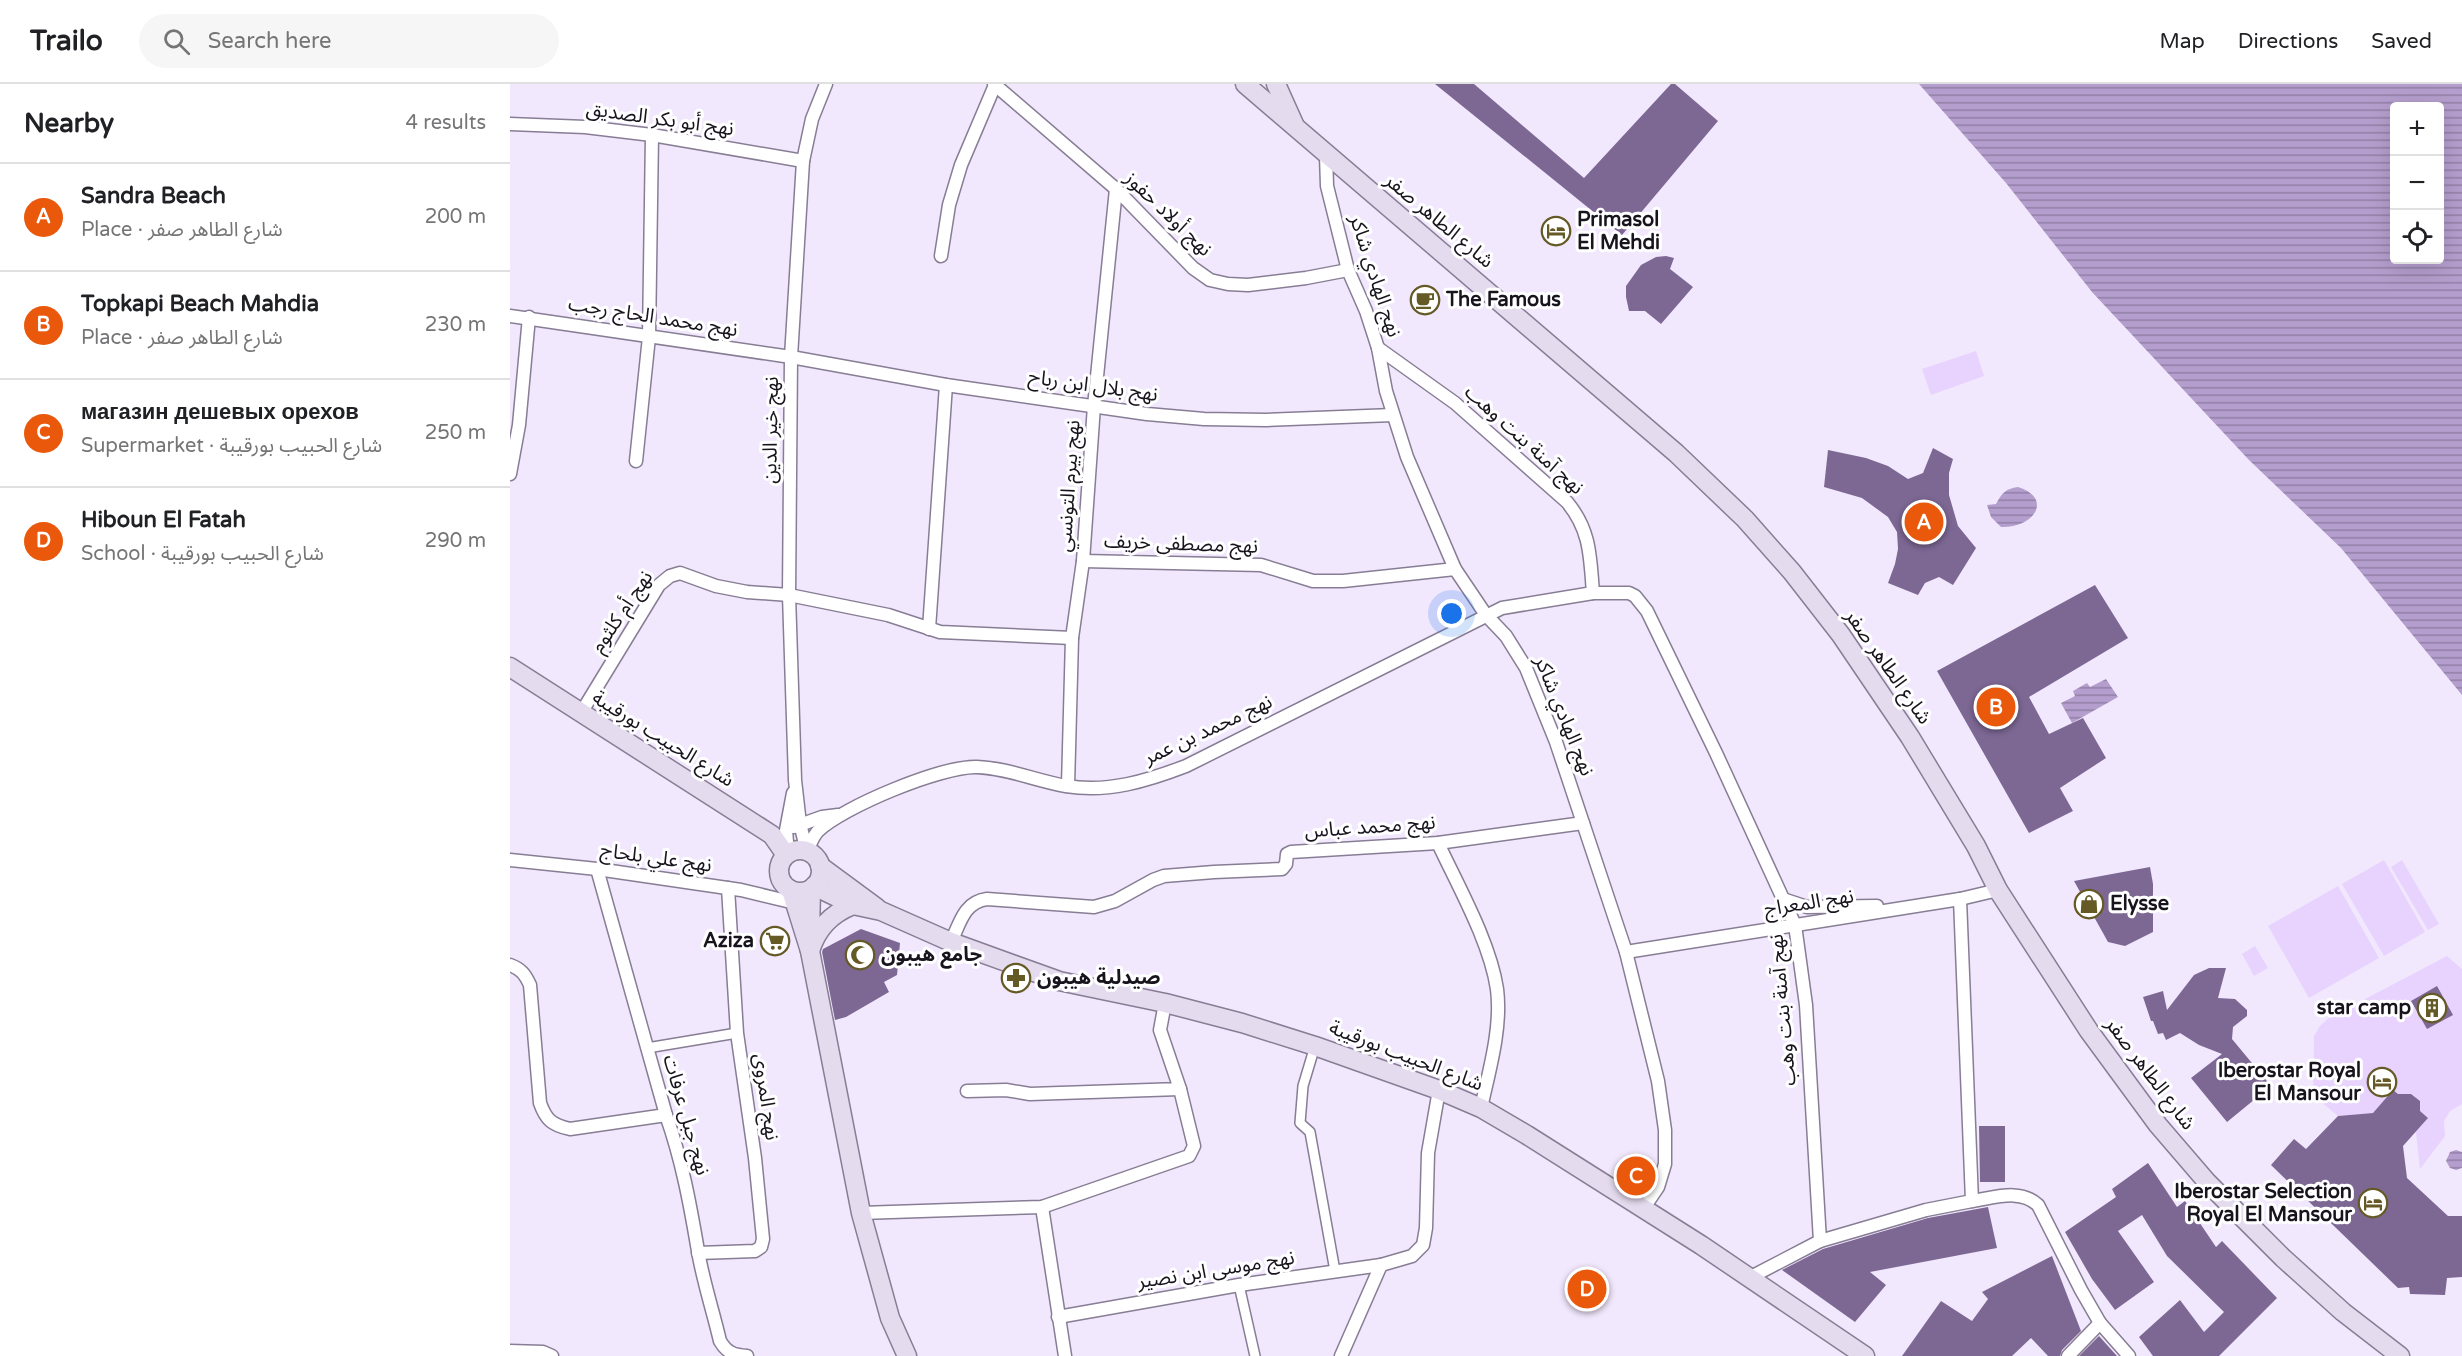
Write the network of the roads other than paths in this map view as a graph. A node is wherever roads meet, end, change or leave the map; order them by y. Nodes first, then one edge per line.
1 (826, 84) edge
2 (1245, 84) edge
3 (1276, 84) edge
4 (995, 85) edge
5 (510, 124) edge
6 (1296, 128) junction
7 (652, 135) junction
8 (1326, 155) junction
9 (803, 161) junction
10 (1116, 189) junction
11 (941, 256) dead end
12 (1348, 270) junction
13 (510, 316) edge
14 (529, 317) junction
15 (649, 337) junction
16 (1378, 348) junction
17 (791, 357) junction
18 (946, 385) junction
19 (1094, 406) junction
20 (1393, 415) junction
21 (636, 461) dead end
22 (510, 474) edge
23 (1083, 561) junction
24 (1455, 569) junction
25 (1629, 592) joint
26 (1593, 593) junction
27 (789, 595) junction
28 (1486, 615) junction
29 (929, 629) junction
30 (1072, 638) junction
31 (510, 668) edge
32 (581, 713) junction
33 (795, 780) junction
34 (1068, 786) junction
35 (842, 814) junction
36 (1583, 823) junction
37 (800, 824) junction
38 (779, 832) junction
39 (1438, 843) junction
40 (807, 851) junction
41 (787, 854) junction
42 (510, 860) edge
43 (820, 866) junction
44 (597, 869) junction
45 (812, 887) junction
46 (728, 888) junction
47 (1998, 890) junction
48 (793, 897) junction
49 (1783, 898) junction
50 (1960, 899) junction
51 (853, 905) junction
52 (1922, 905) junction
53 (881, 911) junction
54 (1795, 925) junction
55 (951, 942) junction
56 (810, 951) junction
57 (1626, 952) junction
58 (510, 965) edge
59 (1165, 1003) junction
60 (737, 1033) junction
61 (1315, 1046) junction
62 (647, 1048) junction
63 (1180, 1089) junction
64 (1439, 1090) junction
65 (967, 1091) dead end
66 (1481, 1108) junction
67 (666, 1115) junction
68 (1972, 1201) junction
69 (1042, 1207) junction
70 (1643, 1209) junction
71 (861, 1213) junction
72 (1820, 1240) junction
73 (698, 1253) junction
74 (1381, 1265) junction
75 (1335, 1271) junction
76 (1749, 1278) junction
77 (1239, 1285) junction
78 (1058, 1317) junction
79 (2100, 1323) junction
80 (510, 1352) edge
81 (552, 1356) edge
82 (747, 1356) edge
83 (907, 1356) edge
84 (1065, 1356) edge
85 (1255, 1356) edge
86 (1341, 1356) edge
87 (1865, 1356) edge
88 (2068, 1356) edge
89 (2129, 1356) edge
90 (2400, 1356) edge

1 - 9 street, نهج خير الدين
2 - 6 main road, شارع الطاهر صفر
3 - 6 main road
4 - 10 street, نهج أولاد حفوز
4 - 11 street
5 - 7 street, نهج أبو بكر الصديق
6 - 8 main road, شارع الطاهر صفر
7 - 9 street, نهج أبو بكر الصديق
7 - 15 street
8 - 12 street, نهج الهادي شاكر
8 - 47 main road, شارع الطاهر صفر
9 - 17 street, نهج خير الدين
10 - 12 street, نهج أولاد حفوز
10 - 19 street, نهج بيرم التونسي
12 - 16 street, نهج الهادي شاكر
13 - 14 street, نهج محمد الحاج رجب
14 - 15 street, نهج محمد الحاج رجب
14 - 22 street
15 - 17 street, نهج محمد الحاج رجب
15 - 21 street
16 - 20 street, نهج الهادي شاكر
16 - 26 street, نهج آمنة بنت وهب
17 - 18 street, نهج بلال ابن رباح
17 - 27 street, نهج خير الدين
18 - 19 street, نهج بلال ابن رباح
18 - 29 street
19 - 20 street, نهج بلال ابن رباح
19 - 23 street, نهج بيرم التونسي
20 - 24 street, نهج الهادي شاكر
23 - 24 street, نهج مصطفى خريف
23 - 30 street, نهج بيرم التونسي
24 - 28 street, نهج الهادي شاكر
25 - 26 street, نهج محمد بن عمر
25 - 49 street, نهج آمنة بنت وهب
26 - 28 street, نهج محمد بن عمر
27 - 29 street, نهج أم كلثوم
27 - 32 street, نهج أم كلثوم
27 - 33 street, نهج خير الدين
28 - 34 street, نهج محمد بن عمر
28 - 36 street, نهج الهادي شاكر
29 - 30 street, نهج أم كلثوم
30 - 34 street, نهج بيرم التونسي
31 - 32 main road, شارع الحبيب بورقيبة
32 - 38 main road, شارع الحبيب بورقيبة
33 - 37 street, نهج خير الدين
33 - 38 street, نهج خير الدين
34 - 35 street, نهج محمد بن عمر
35 - 37 street
35 - 40 street, نهج محمد بن عمر
36 - 39 street, نهج محمد عباس
36 - 57 street, نهج الهادي شاكر
37 - 38 street
37 - 40 street, نهج خير الدين
38 - 41 main road, شارع الحبيب بورقيبة
39 - 55 street, نهج محمد عباس
39 - 66 street
40 - 41 main road
40 - 43 main road
41 - 48 main road
42 - 44 street, نهج علي بلحاج
43 - 45 main road
43 - 53 main road, شارع الحبيب بورقيبة
44 - 46 street, نهج علي بلحاج
44 - 62 street, نهج جبل عرفات
45 - 48 main road
45 - 51 main road, شارع الحبيب بورقيبة
45 - 56 main road
46 - 48 street, نهج علي بلحاج
46 - 60 street, نهج المروى
47 - 50 street, نهج المعراج
47 - 90 main road, شارع الطاهر صفر
48 - 56 main road
49 - 52 street
49 - 54 street, نهج آمنة بنت وهب
50 - 52 street, نهج المعراج
50 - 68 street
51 - 53 main road, شارع الحبيب بورقيبة
51 - 56 main road
52 - 54 street, نهج المعراج
53 - 55 main road, شارع الحبيب بورقيبة
54 - 57 street, نهج المعراج
54 - 72 street, نهج آمنة بنت وهب
55 - 59 main road, شارع الحبيب بورقيبة
56 - 71 main road
57 - 70 street, نهج الهادي شاكر
58 - 67 street
59 - 61 main road, شارع الحبيب بورقيبة
59 - 63 street
60 - 62 street
60 - 73 street, نهج المروى
61 - 64 main road, شارع الحبيب بورقيبة
61 - 75 street
62 - 67 street, نهج جبل عرفات
63 - 65 street
63 - 69 street
64 - 66 main road, شارع الحبيب بورقيبة
64 - 74 street, نهج موسى ابن نصير
66 - 70 main road, شارع الحبيب بورقيبة
67 - 73 street, نهج جبل عرفات
68 - 72 street
68 - 79 street
69 - 71 street
69 - 78 street
70 - 76 main road, شارع الحبيب بورقيبة
71 - 83 main road
72 - 76 street
73 - 82 street, نهج جبل عرفات
74 - 75 street, نهج موسى ابن نصير
74 - 86 street
75 - 77 street, نهج موسى ابن نصير
76 - 87 main road, شارع الحبيب بورقيبة
77 - 78 street, نهج موسى ابن نصير
77 - 85 street
78 - 84 street
79 - 88 street
79 - 89 street
80 - 81 street

